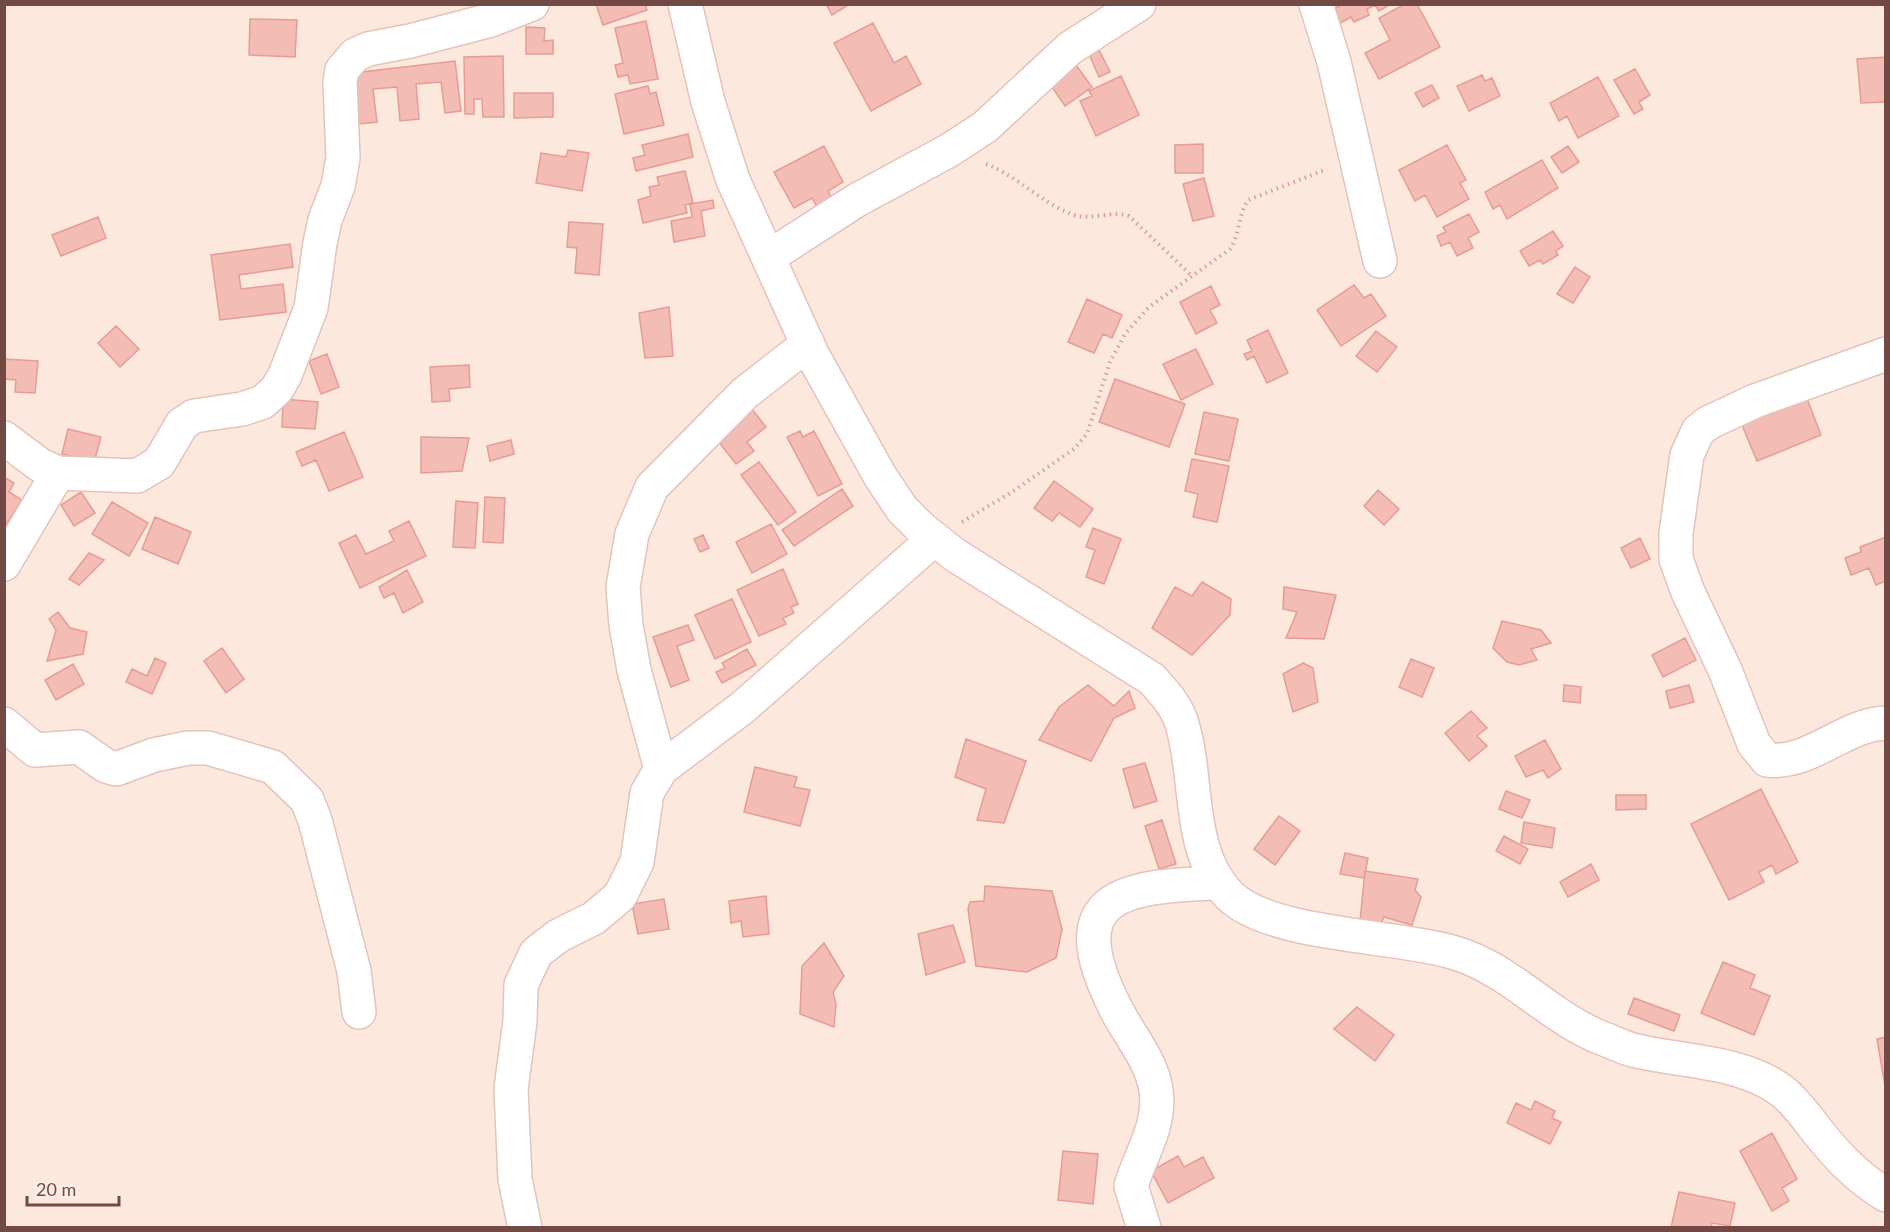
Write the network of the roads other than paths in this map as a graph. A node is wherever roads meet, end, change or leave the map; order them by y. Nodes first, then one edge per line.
1 (532, 4) edge
2 (684, 4) edge
3 (1139, 4) edge
4 (1316, 4) edge
5 (770, 256) junction
6 (1380, 261) dead end
7 (808, 344) junction
8 (1886, 354) edge
9 (4, 438) edge
10 (58, 473) junction
11 (934, 539) junction
12 (4, 564) edge
13 (1886, 723) edge
14 (4, 724) edge
15 (661, 770) junction
16 (1218, 882) junction
17 (359, 1012) dead end
18 (1886, 1195) edge
19 (525, 1227) edge
20 (1144, 1227) edge

1 - 10 street
2 - 5 street
3 - 5 street
4 - 6 street
5 - 7 street
7 - 11 street
7 - 15 street
8 - 13 street
9 - 10 street
10 - 12 street
11 - 15 street
11 - 16 street
14 - 17 street
15 - 19 street
16 - 18 street
16 - 20 street

